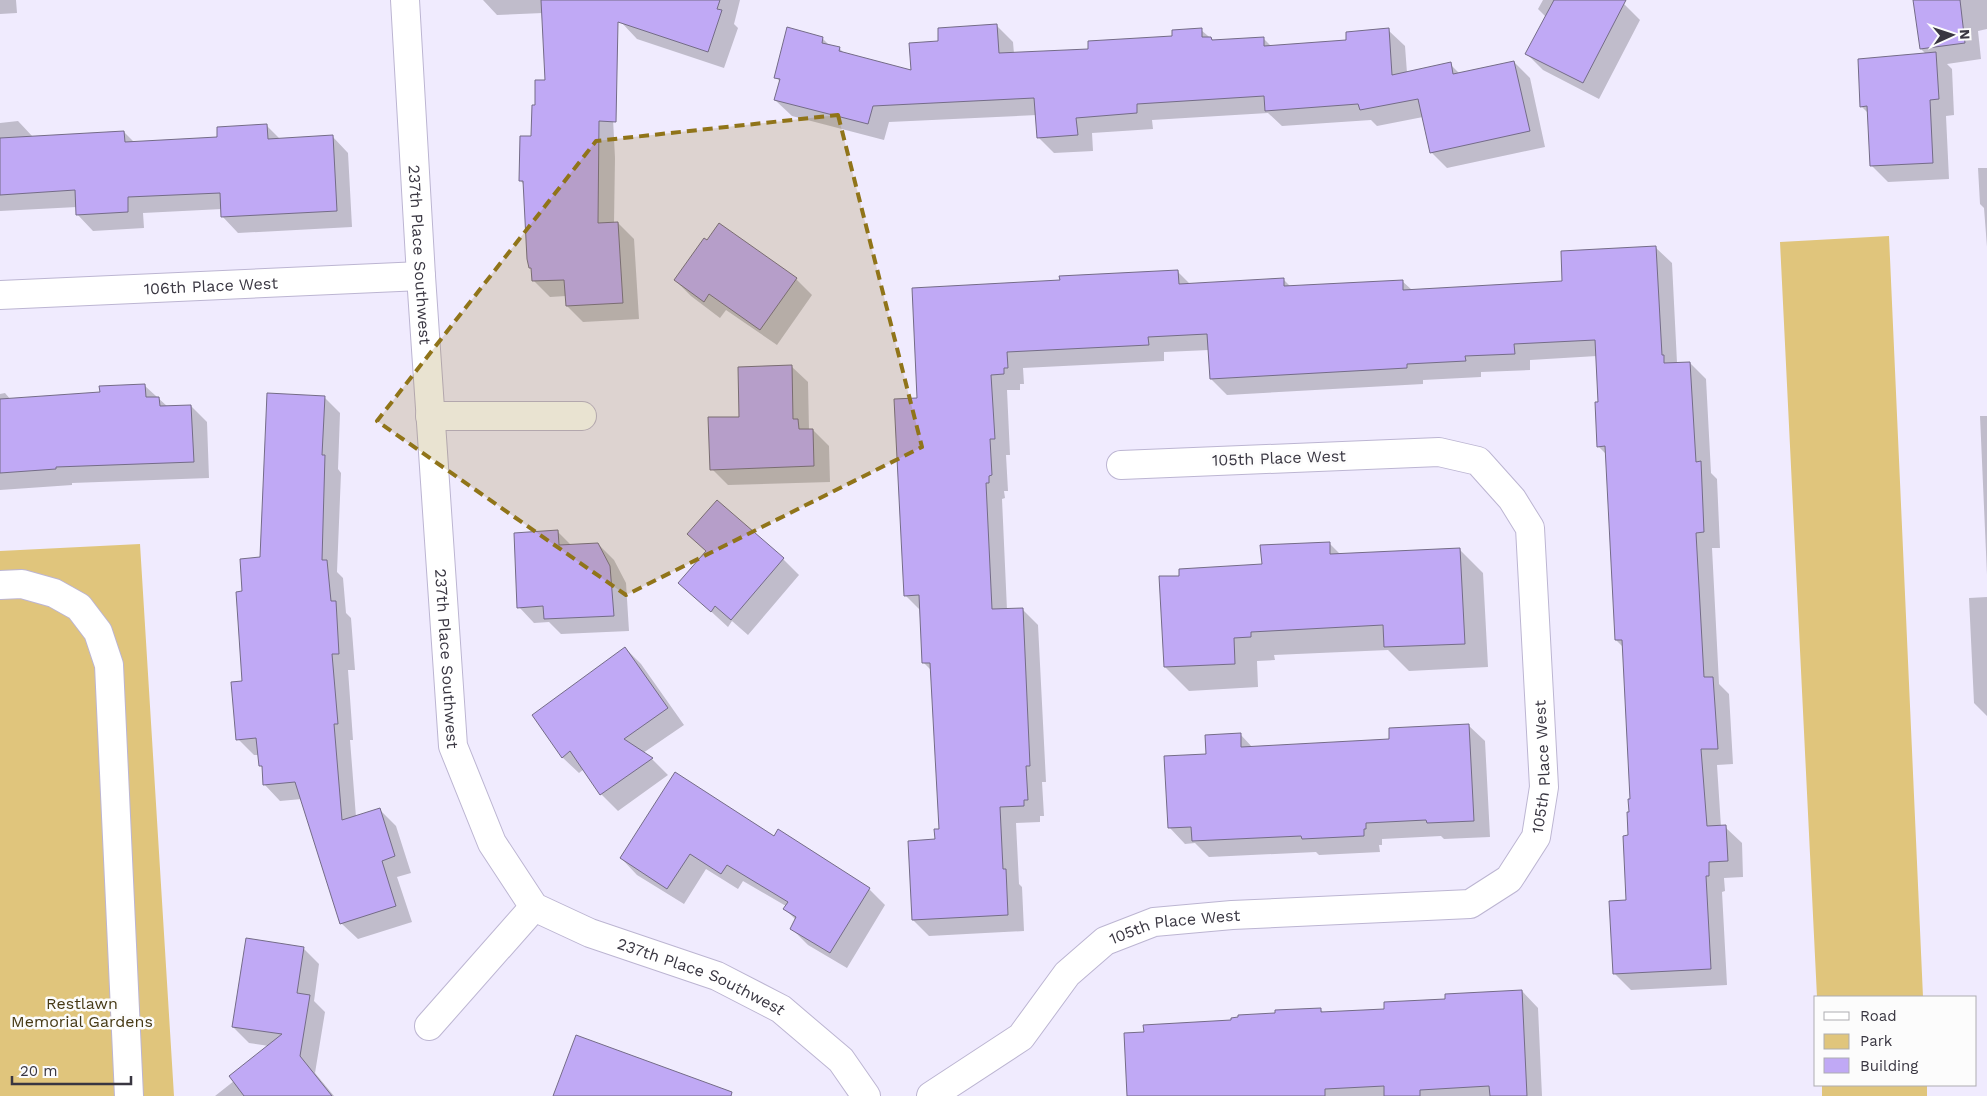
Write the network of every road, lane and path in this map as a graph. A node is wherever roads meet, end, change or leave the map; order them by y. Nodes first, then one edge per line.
1 (405, 0) edge
2 (421, 276) junction
3 (0, 295) edge
4 (430, 416) junction
5 (582, 416) dead end
6 (1121, 465) dead end
7 (0, 585) edge
8 (534, 907) junction
9 (429, 1026) dead end
10 (129, 1096) edge
11 (866, 1096) edge
12 (931, 1096) edge

1 - 2 street, 237th Place Southwest
2 - 3 street, 106th Place West
2 - 4 street, 237th Place Southwest
4 - 5 street
4 - 8 street, 237th Place Southwest
6 - 12 street, 105th Place West
7 - 10 street
8 - 9 street
8 - 11 street, 237th Place Southwest

